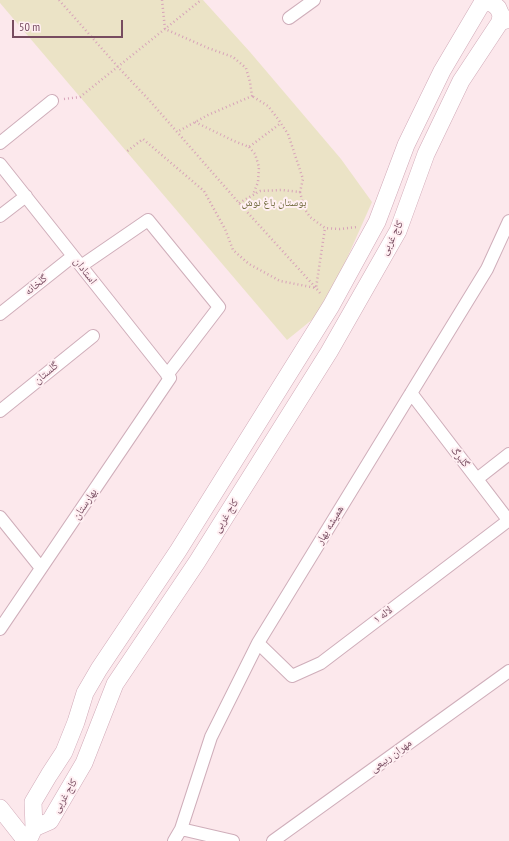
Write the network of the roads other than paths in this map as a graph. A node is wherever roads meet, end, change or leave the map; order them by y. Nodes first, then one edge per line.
1 (314, 0) edge
2 (483, 1) edge
3 (289, 18) dead end
4 (504, 20) edge
5 (52, 101) dead end
6 (0, 143) edge
7 (0, 164) edge
8 (26, 196) junction
9 (0, 216) edge
10 (509, 221) edge
11 (73, 256) junction
12 (81, 266) junction
13 (0, 314) edge
14 (92, 336) dead end
15 (310, 340) junction
16 (329, 352) junction
17 (169, 377) junction
18 (411, 393) junction
19 (0, 411) edge
20 (509, 454) edge
21 (477, 479) junction
22 (0, 517) edge
23 (509, 521) edge
24 (174, 557) junction
25 (41, 568) junction
26 (193, 568) junction
27 (0, 629) edge
28 (258, 643) junction
29 (509, 671) edge
30 (0, 808) edge
31 (181, 828) junction
32 (29, 837) edge
33 (174, 841) edge
34 (232, 841) edge
35 (273, 841) edge

1 - 3 street
2 - 4 street
2 - 15 street, کاج غربی
4 - 16 street, کاج غربی
5 - 6 street
7 - 8 street, استادان
8 - 9 street
8 - 11 street, استادان
10 - 18 street, همیشه بهار
11 - 12 street, استادان
11 - 13 street, گلخانه
12 - 17 street, استادان
12 - 17 street, بهارستان
14 - 19 street, گلستان
15 - 16 street
15 - 24 street, کاج غربی
16 - 26 street, کاج غربی
17 - 25 street, بهارستان
18 - 21 street, گلبرگ
18 - 28 street, همیشه بهار
20 - 21 street
21 - 23 street, گلبرگ
22 - 25 street
23 - 28 street, لاله ۱
24 - 26 street
24 - 32 street, کاج غربی
25 - 27 street, بهارستان
26 - 32 street, کاج غربی
28 - 31 street, همیشه بهار
29 - 35 street, مهران ربیعی
30 - 32 street
31 - 33 street, همیشه بهار
31 - 34 street

